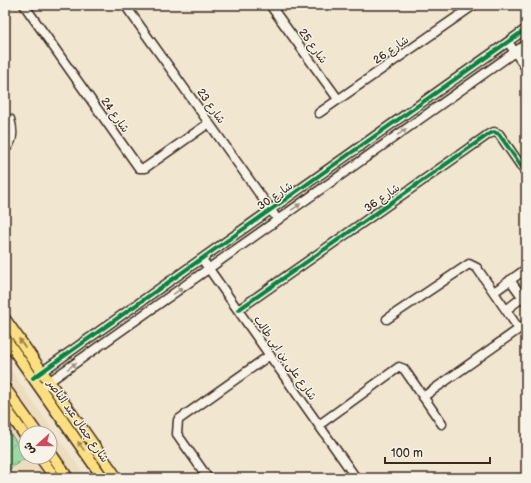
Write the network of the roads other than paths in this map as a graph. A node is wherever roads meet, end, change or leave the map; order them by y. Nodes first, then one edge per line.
1 (24, 5) edge
2 (125, 5) edge
3 (270, 5) edge
4 (474, 5) edge
5 (526, 29) edge
6 (517, 35) junction
7 (508, 42) junction
8 (525, 46) edge
9 (515, 52) junction
10 (526, 68) edge
11 (338, 99) junction
12 (319, 112) dead end
13 (10, 119) dead end
14 (209, 123) junction
15 (5, 149) edge
16 (526, 173) edge
17 (271, 210) junction
18 (278, 220) junction
19 (202, 259) junction
20 (209, 269) junction
21 (526, 269) edge
22 (510, 280) junction
23 (494, 292) junction
24 (524, 300) edge
25 (238, 310) junction
26 (506, 310) junction
27 (5, 319) edge
28 (387, 319) dead end
29 (526, 324) edge
30 (519, 329) junction
31 (5, 338) edge
32 (270, 355) junction
33 (42, 372) junction
34 (33, 378) junction
35 (49, 382) junction
36 (5, 388) edge
37 (40, 388) junction
38 (423, 397) junction
39 (11, 409) edge
40 (442, 424) dead end
41 (20, 425) edge
42 (28, 425) edge
43 (319, 425) junction
44 (58, 464) edge
45 (46, 465) edge
46 (96, 468) junction
47 (55, 478) edge
48 (68, 478) edge
49 (99, 478) edge
50 (103, 478) edge
51 (117, 478) edge
52 (208, 478) edge
53 (356, 478) edge

1 - 14 street, شارع 24
2 - 14 street, شارع 23
3 - 11 street, شارع 25
4 - 11 street, شارع 26
5 - 6 street, شارع 30
6 - 7 street, شارع 30
6 - 8 street
7 - 9 street
7 - 17 street, شارع 30
8 - 9 street, شارع 30
9 - 10 street
18 -> 9 street, شارع 30
11 - 12 street, شارع 26
13 - 15 street
14 - 17 street, شارع 23
16 - 25 street, شارع 36
17 - 18 street, شارع 23
17 - 19 street, شارع 30
18 - 20 street, شارع 30
19 - 20 street, شارع على بن ابى طالب
19 - 33 street, شارع 30
20 - 25 street, شارع على بن ابى طالب
35 -> 20 street, شارع 30
21 - 22 street
22 - 23 street
22 - 24 street
23 - 26 street
23 - 28 street
24 - 26 street
25 - 32 street, شارع على بن ابى طالب
26 - 30 street
33 -> 27 main road
29 - 30 street
30 - 38 street
31 - 34 main road, شارع جمال عبد الناصر
32 - 43 street, شارع على بن ابى طالب
32 - 52 street
33 - 34 street, شارع 30
33 - 35 main road
34 - 37 main road, شارع جمال عبد الناصر
35 - 37 street, شارع 30
35 - 51 main road
36 - 39 main road
46 -> 37 main road, شارع جمال عبد الناصر
38 - 40 street
38 - 43 street
39 - 41 main road
39 - 42 main road
43 - 53 street, شارع على بن ابى طالب
44 - 48 main road
45 - 47 main road
46 - 49 main road
46 - 50 main road, شارع جمال عبد الناصر

